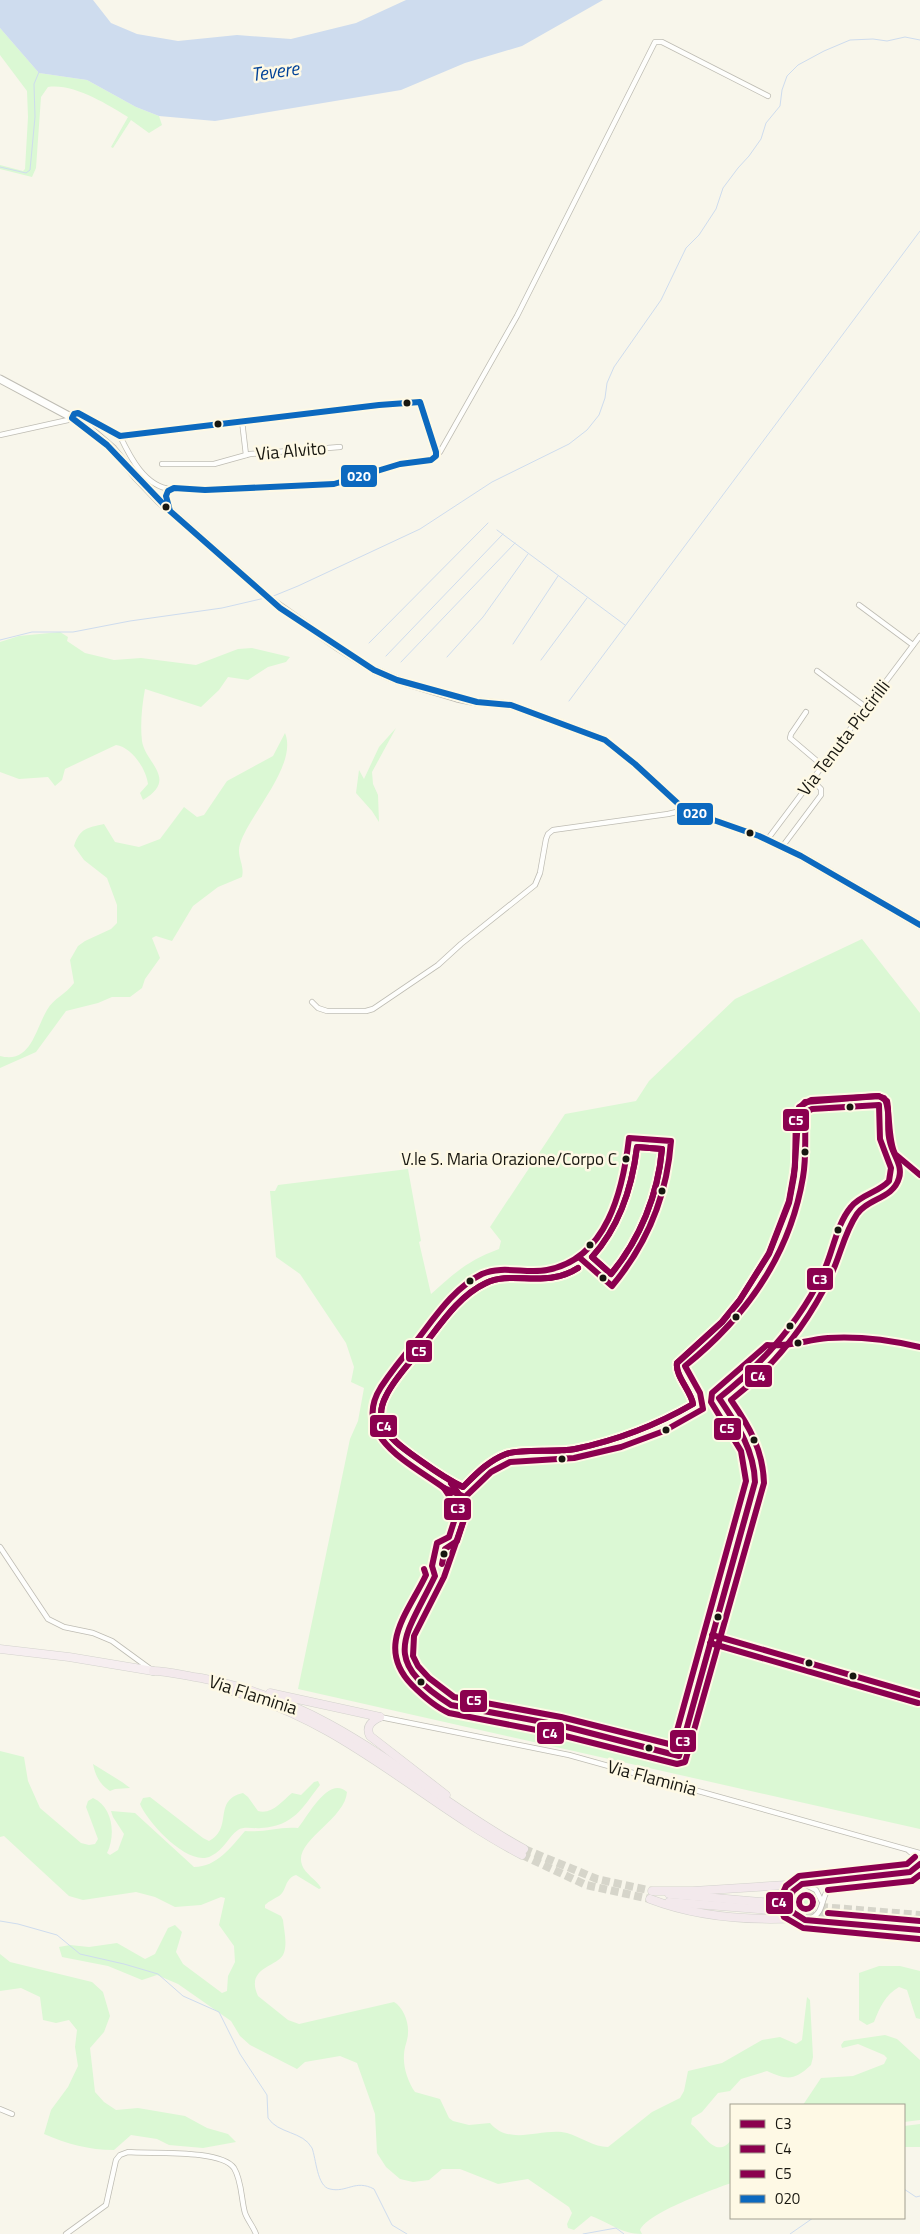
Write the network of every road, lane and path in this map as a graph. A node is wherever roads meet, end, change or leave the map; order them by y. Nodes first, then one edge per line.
1 (768, 96) dead end
2 (0, 379) edge
3 (72, 418) junction
4 (242, 421) junction
5 (0, 435) edge
6 (120, 436) junction
7 (340, 447) dead end
8 (437, 454) junction
9 (246, 455) junction
10 (162, 464) dead end
11 (171, 489) junction
12 (166, 496) junction
13 (159, 501) junction
14 (170, 511) junction
15 (860, 605) dead end
16 (920, 636) edge
17 (913, 645) junction
18 (817, 671) dead end
19 (867, 708) junction
20 (806, 712) dead end
21 (823, 766) junction
22 (812, 780) junction
23 (684, 810) junction
24 (767, 840) junction
25 (782, 847) junction
26 (920, 925) edge
27 (312, 1002) dead end
28 (0, 1547) edge
29 (0, 1649) edge
30 (153, 1671) junction
31 (244, 1688) junction
32 (380, 1716) junction
33 (461, 1811) junction
34 (906, 1849) junction
35 (920, 1853) edge
36 (920, 1866) edge
37 (838, 1880) junction
38 (802, 1884) junction
39 (822, 1904) junction
40 (802, 1919) junction
41 (920, 1930) edge
42 (0, 2109) edge
43 (12, 2114) dead end
44 (66, 2234) edge
45 (256, 2234) edge

1 - 8 street
2 - 3 main road
3 - 5 street
3 - 6 street
3 - 13 main road
4 - 6 street
4 - 8 street
4 - 9 street, Via Alvito
6 - 11 street
7 - 9 street, Via Alvito
8 - 11 street
9 - 10 street
11 - 12 street
12 - 13 street
12 - 14 street
13 - 14 main road
14 - 23 main road
15 - 17 street
16 - 17 street, Via Tenuta Piccirilli
17 - 19 street, Via Tenuta Piccirilli
18 - 19 street
19 - 21 street, Via Tenuta Piccirilli
20 - 21 street
21 - 22 street, Via Tenuta Piccirilli
22 - 24 street, Via Tenuta Piccirilli
22 - 25 street
23 - 24 main road
23 - 27 street
24 - 25 main road
25 - 26 main road
28 - 30 street
29 - 30 main road, Via Flaminia
30 - 31 highway, Via Flaminia
30 - 33 highway, Via Flaminia
31 - 32 highway
31 - 33 highway, Via Flaminia
32 - 33 highway
32 - 34 street, Via Flaminia
34 - 35 street, Via Flaminia
34 - 36 street
36 - 37 street
37 - 38 street
37 - 39 street
38 - 39 street
38 - 40 street
38 - 40 highway
39 - 40 street
40 - 41 highway
42 - 43 street
44 - 45 street

